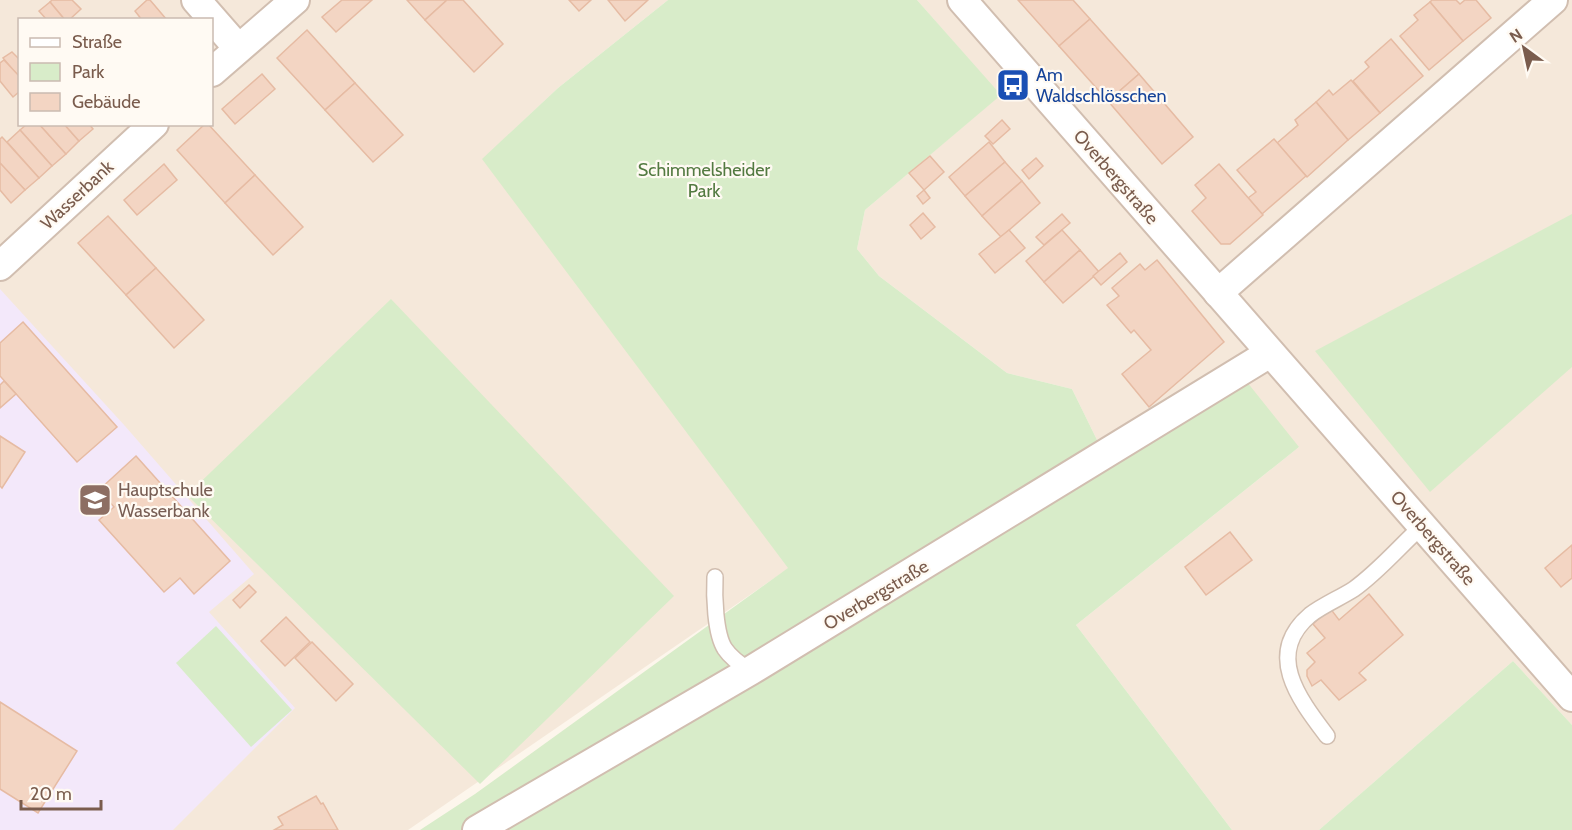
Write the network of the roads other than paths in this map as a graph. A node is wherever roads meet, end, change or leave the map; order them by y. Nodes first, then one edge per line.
1 (196, 0) edge
2 (295, 0) edge
3 (962, 0) edge
4 (1553, 0) edge
5 (212, 18) edge
6 (213, 19) edge
7 (238, 48) junction
8 (213, 71) edge
9 (152, 126) edge
10 (0, 266) edge
11 (1218, 294) junction
12 (1270, 353) junction
13 (1422, 526) junction
14 (715, 577) dead end
15 (750, 671) junction
16 (1572, 697) edge
17 (1327, 736) dead end
18 (477, 830) edge

1 - 5 street
2 - 7 street
3 - 11 street, Overbergstraße
4 - 11 street
6 - 7 street
7 - 8 street
9 - 10 street, Wasserbank
11 - 12 street, Overbergstraße
12 - 13 street, Overbergstraße
12 - 15 street, Overbergstraße
13 - 16 street, Overbergstraße
13 - 17 lane
14 - 15 lane
15 - 18 street, Overbergstraße

